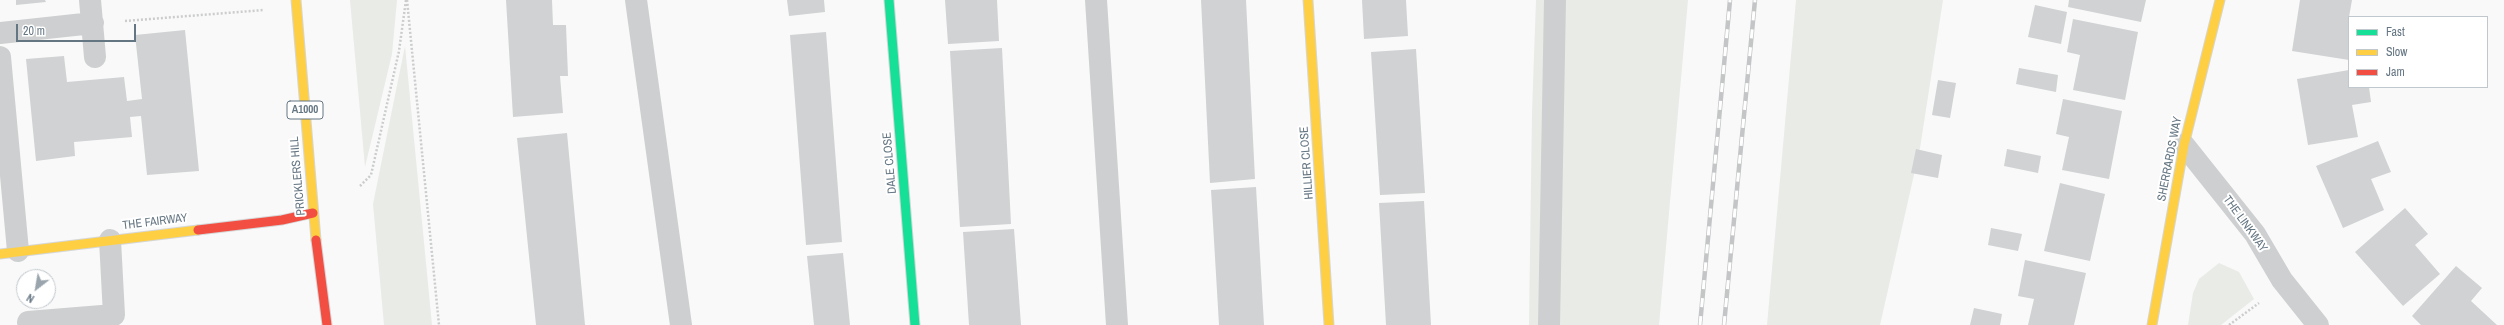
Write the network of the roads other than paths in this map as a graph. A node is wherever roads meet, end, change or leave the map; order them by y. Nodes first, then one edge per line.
1 (90, 0) edge
2 (636, 0) edge
3 (889, 0) edge
4 (1096, 0) edge
5 (1308, 0) edge
6 (1555, 0) edge
7 (2220, 0) edge
8 (297, 4) edge
9 (93, 23) junction
10 (0, 33) edge
11 (0, 57) edge
12 (95, 57) dead end
13 (2184, 145) junction
14 (313, 213) junction
15 (110, 240) junction
16 (9, 253) edge
17 (28, 322) dead end
18 (327, 325) edge
19 (681, 325) edge
20 (915, 325) edge
21 (1117, 325) edge
22 (1330, 325) edge
23 (1549, 325) edge
24 (2152, 325) edge
25 (2318, 325) edge

1 - 9 street
2 - 19 street
3 - 20 street, DALE CLOSE
4 - 21 street
5 - 22 street, HILLIER CLOSE
6 - 23 street
7 - 13 street, SHERRARDS WAY
8 - 14 street, PRICKLERS HILL / A1000
9 - 10 street
9 - 12 street
11 - 16 street
13 - 24 street, SHERRARDS WAY
13 - 25 street, THE LINKWAY
14 - 15 street, THE FAIRWAY
14 - 18 street, PRICKLERS HILL / A1000
15 - 16 street, THE FAIRWAY
15 - 17 street

